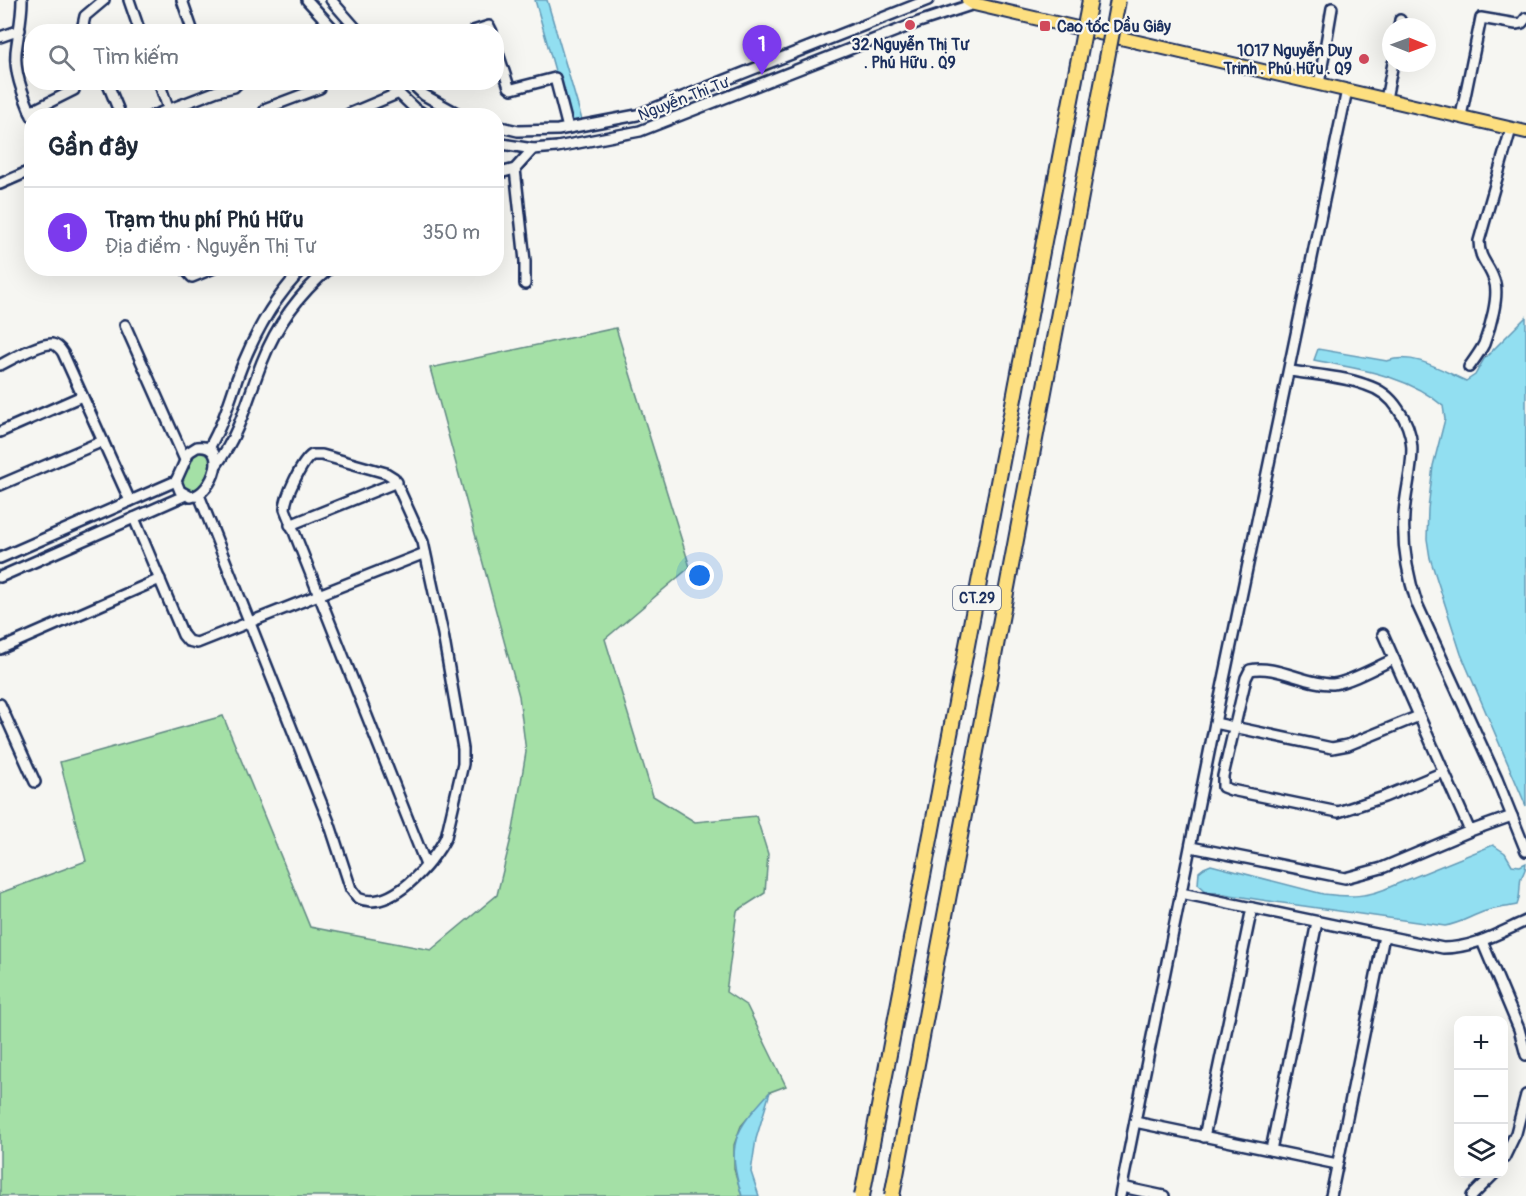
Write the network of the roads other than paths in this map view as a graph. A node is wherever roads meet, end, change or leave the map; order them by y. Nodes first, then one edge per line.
1 (22, 0) edge
2 (104, 0) edge
3 (129, 0) edge
4 (182, 0) edge
5 (307, 0) edge
6 (331, 0) edge
7 (928, 0) edge
8 (1090, 0) edge
9 (1118, 0) edge
10 (971, 2) edge
11 (1332, 8) dead end
12 (1526, 18) edge
13 (83, 24) edge
14 (137, 24) edge
15 (190, 24) edge
16 (329, 24) edge
17 (352, 24) edge
18 (20, 30) junction
19 (0, 37) edge
20 (504, 72) edge
21 (1391, 72) edge
22 (1319, 84) junction
23 (74, 90) dead end
24 (110, 90) edge
25 (162, 90) edge
26 (208, 90) edge
27 (315, 90) edge
28 (396, 90) edge
29 (419, 90) edge
30 (1347, 90) junction
31 (399, 93) junction
32 (1386, 99) junction
33 (29, 108) edge
34 (42, 108) edge
35 (118, 108) edge
36 (168, 108) joint
37 (267, 108) edge
38 (363, 108) edge
39 (414, 108) edge
40 (448, 108) edge
41 (1461, 116) junction
42 (504, 128) edge
43 (568, 128) junction
44 (1511, 129) junction
45 (1526, 132) edge
46 (504, 144) edge
47 (533, 149) junction
48 (515, 169) junction
49 (504, 172) edge
50 (24, 174) edge
51 (0, 184) edge
52 (297, 276) edge
53 (322, 276) edge
54 (525, 284) dead end
55 (125, 325) dead end
56 (0, 365) edge
57 (1468, 368) dead end
58 (1290, 371) junction
59 (82, 396) junction
60 (0, 432) edge
61 (103, 441) junction
62 (209, 448) junction
63 (185, 460) junction
64 (217, 464) junction
65 (176, 481) junction
66 (397, 482) junction
67 (0, 486) edge
68 (186, 495) junction
69 (199, 495) junction
70 (130, 501) junction
71 (134, 518) junction
72 (290, 525) junction
73 (425, 553) junction
74 (0, 558) edge
75 (0, 577) edge
76 (159, 579) junction
77 (319, 595) junction
78 (250, 623) junction
79 (1383, 634) dead end
80 (0, 649) edge
81 (1394, 659) junction
82 (0, 704) edge
83 (1419, 716) junction
84 (1215, 723) junction
85 (1234, 728) junction
86 (1444, 772) junction
87 (35, 782) dead end
88 (1512, 816) junction
89 (1470, 831) junction
90 (1191, 847) junction
91 (1526, 851) edge
92 (426, 865) junction
93 (1181, 893) junction
94 (1252, 908) junction
95 (1526, 921) edge
96 (1317, 922) junction
97 (1384, 936) junction
98 (1482, 941) junction
99 (1526, 1055) edge
100 (1526, 1095) edge
101 (1135, 1122) junction
102 (1204, 1137) junction
103 (1508, 1148) edge
104 (1271, 1150) junction
105 (1337, 1164) junction
106 (1489, 1178) edge
107 (1121, 1192) edge
108 (862, 1196) edge
109 (891, 1196) edge
110 (1164, 1196) edge
111 (1330, 1196) edge
112 (1472, 1196) edge

1 - 18 street
2 - 13 street
3 - 14 street
4 - 15 street
5 - 16 street
6 - 17 street
7 - 43 street, Nguyễn Thị Tư
8 - 108 highway, CT.29, bridge
9 - 109 highway, CT.29, bridge
10 - 22 main road
10 - 47 street, Nguyễn Thị Tư
11 - 22 street
12 - 41 street
18 - 19 street
18 - 33 street
20 - 43 street
21 - 32 street
22 - 30 main road
23 - 34 street
24 - 35 street
25 - 36 street
26 - 36 street
27 - 37 street
28 - 31 street
29 - 40 street
30 - 32 main road
30 - 58 street
31 - 38 street
31 - 39 street
32 - 41 main road
41 - 44 main road
42 - 43 street, Nguyễn Thị Tư
44 - 45 main road
44 - 57 street
46 - 47 street, Nguyễn Thị Tư
47 - 48 street
48 - 49 street
48 - 54 street
50 - 51 street
52 - 62 street
53 - 64 street
55 - 63 street
56 - 59 street
58 - 84 street
58 - 88 street
59 - 60 street
59 - 61 street
61 - 67 street
61 - 70 street
62 - 63 street
62 - 64 street
63 - 65 street
64 - 69 street
65 - 68 street
65 - 70 street
66 - 72 street
66 - 72 street
66 - 73 street
68 - 69 street
68 - 71 street
69 - 78 street
70 - 74 street
71 - 75 street
71 - 76 street
72 - 77 street
73 - 77 street
73 - 92 street
76 - 78 street
76 - 80 street
77 - 78 street
77 - 92 street
78 - 92 street
79 - 81 street
81 - 83 street
81 - 85 street
82 - 87 street
83 - 85 street
83 - 86 street
84 - 85 street
84 - 90 street
85 - 86 street
86 - 89 street
88 - 89 street
88 - 91 street
89 - 90 street
90 - 93 street
93 - 94 street
93 - 101 street
94 - 96 street
94 - 102 street
95 - 98 street
96 - 97 street
96 - 104 street
97 - 98 street
97 - 105 street
98 - 99 street
100 - 103 street
101 - 102 street
101 - 107 street
102 - 104 street
104 - 105 street
105 - 111 street
106 - 112 street
107 - 110 street

